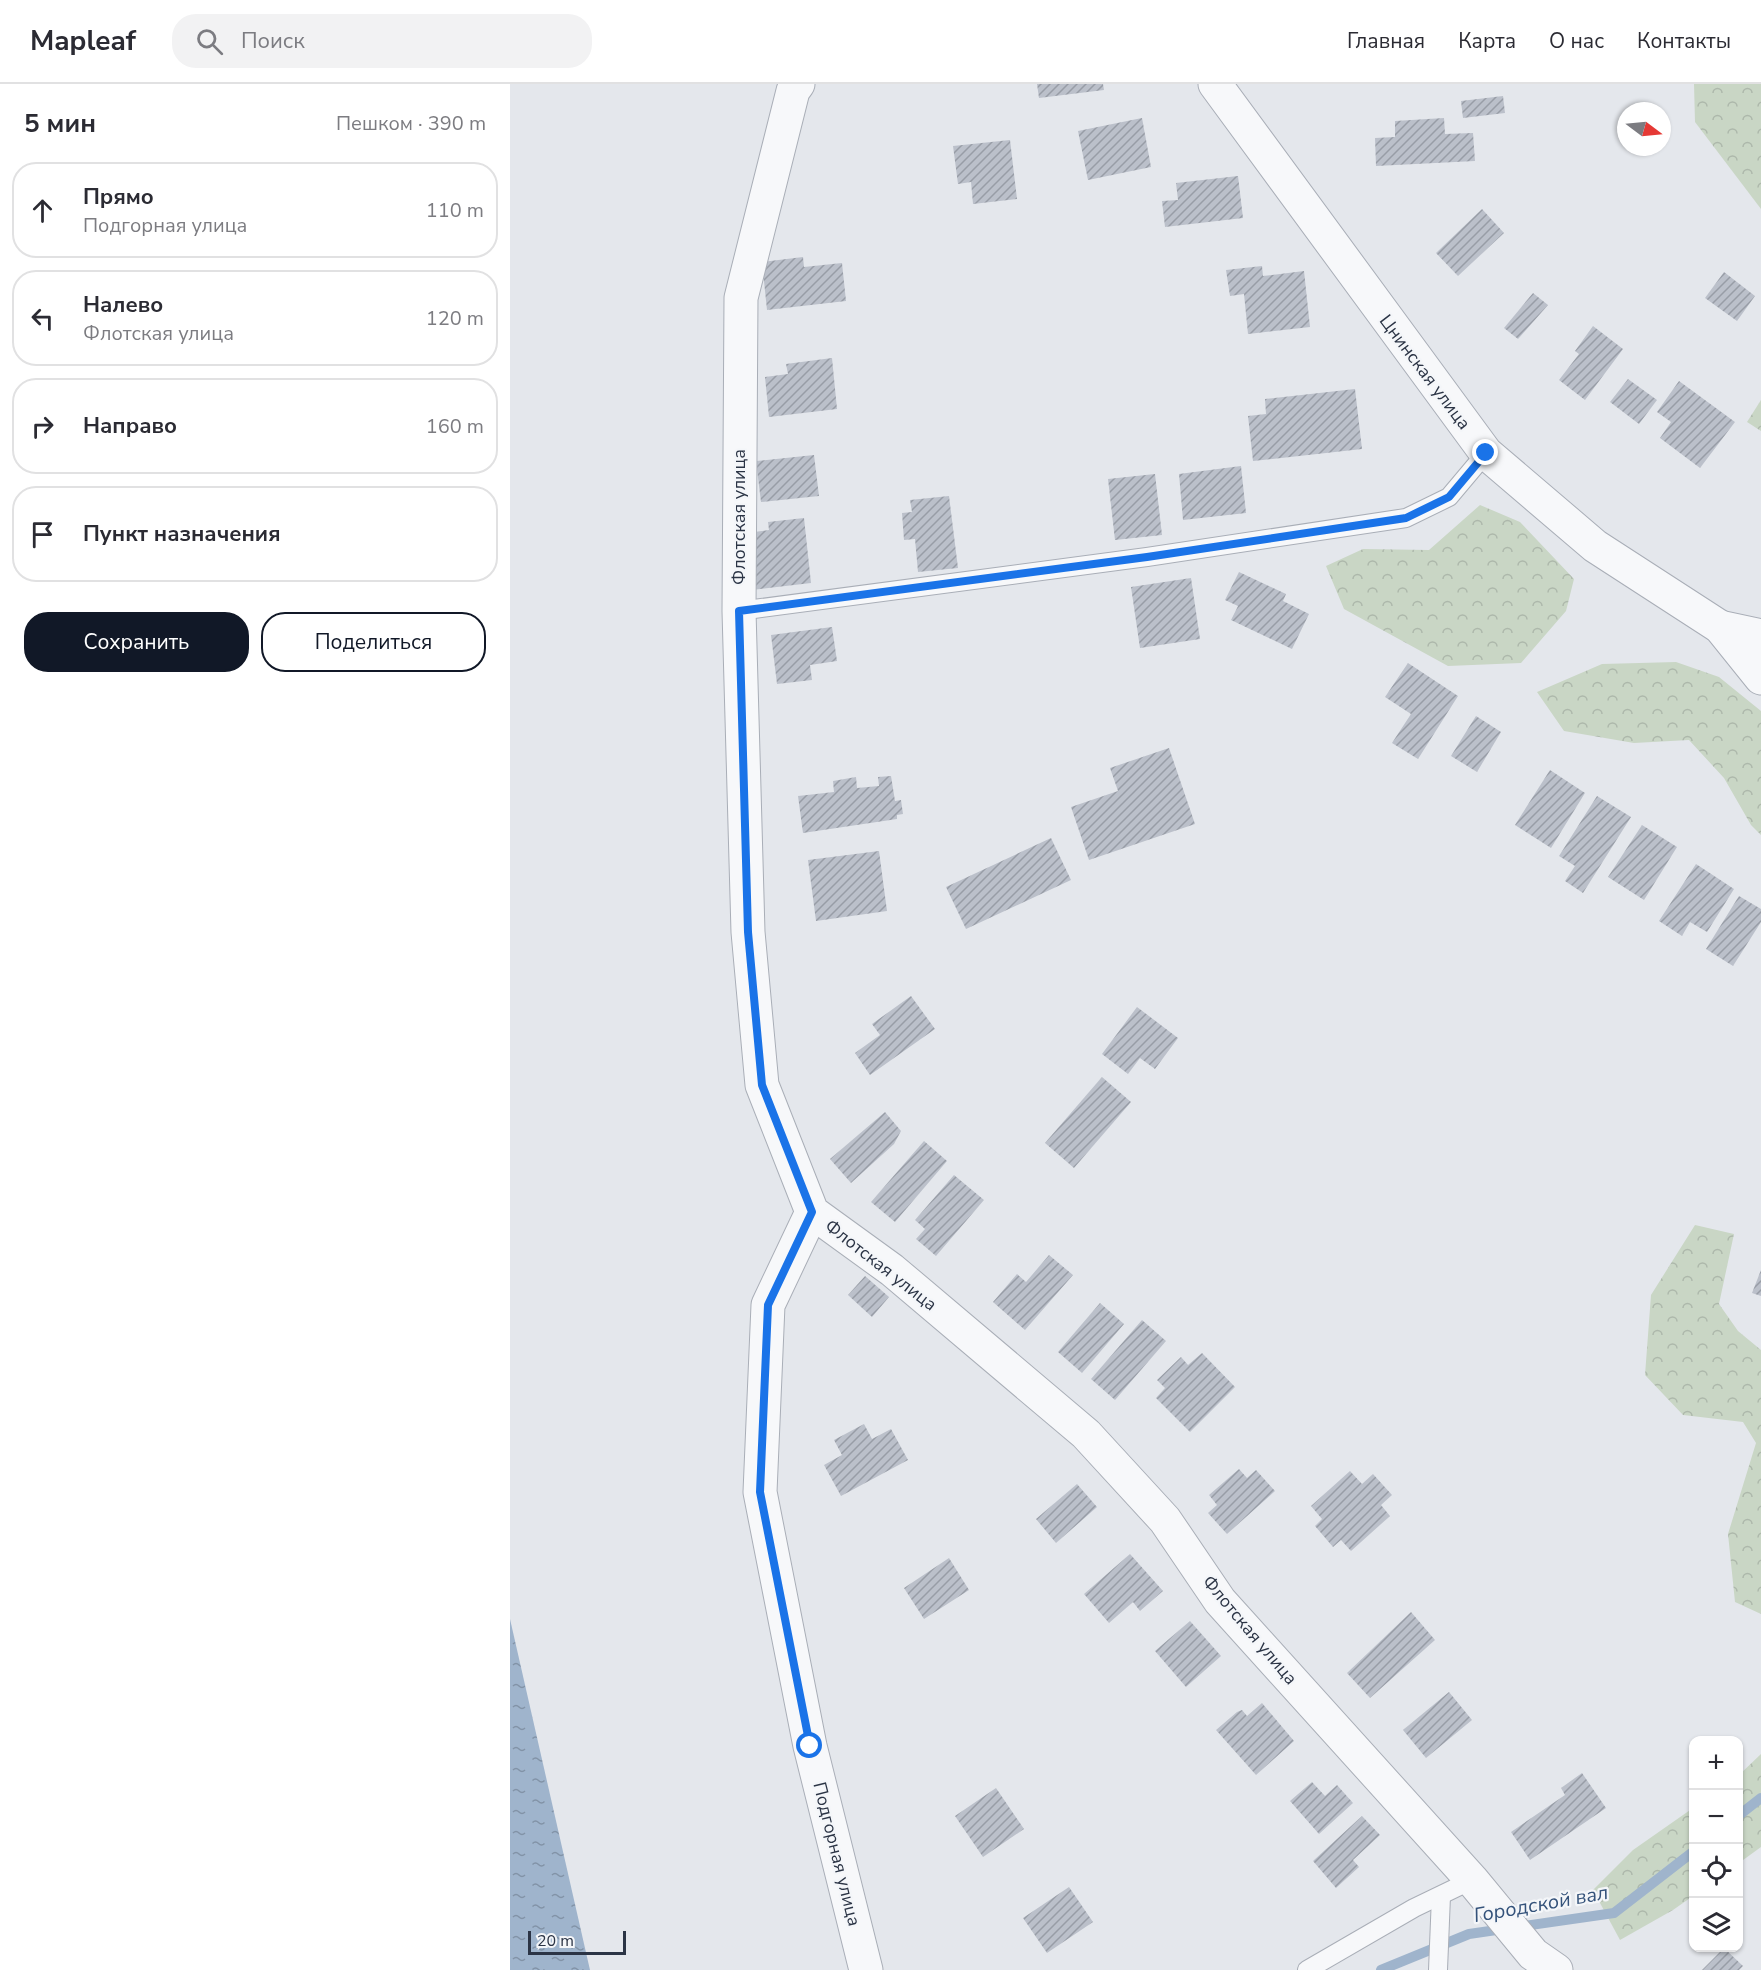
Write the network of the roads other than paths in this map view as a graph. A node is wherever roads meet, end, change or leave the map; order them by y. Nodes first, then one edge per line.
1 (798, 84) edge
2 (1215, 84) edge
3 (1486, 453) junction
4 (739, 611) junction
5 (1720, 627) junction
6 (1761, 636) edge
7 (1761, 678) edge
8 (812, 1212) junction
9 (1472, 1880) junction
10 (1441, 1905) junction
11 (866, 1970) edge
12 (1307, 1970) edge
13 (1438, 1970) edge
14 (1556, 1970) edge

1 - 4 street, Флотская улица
2 - 3 street, Цнинская улица
3 - 4 lane
3 - 5 street, Цнинская улица
4 - 8 street, Флотская улица
5 - 6 street, Цнинская улица
5 - 7 street, Цнинская улица
8 - 9 street, Флотская улица
8 - 11 street, Подгорная улица
9 - 10 lane
9 - 14 street, Флотская улица
10 - 12 lane
10 - 13 lane

